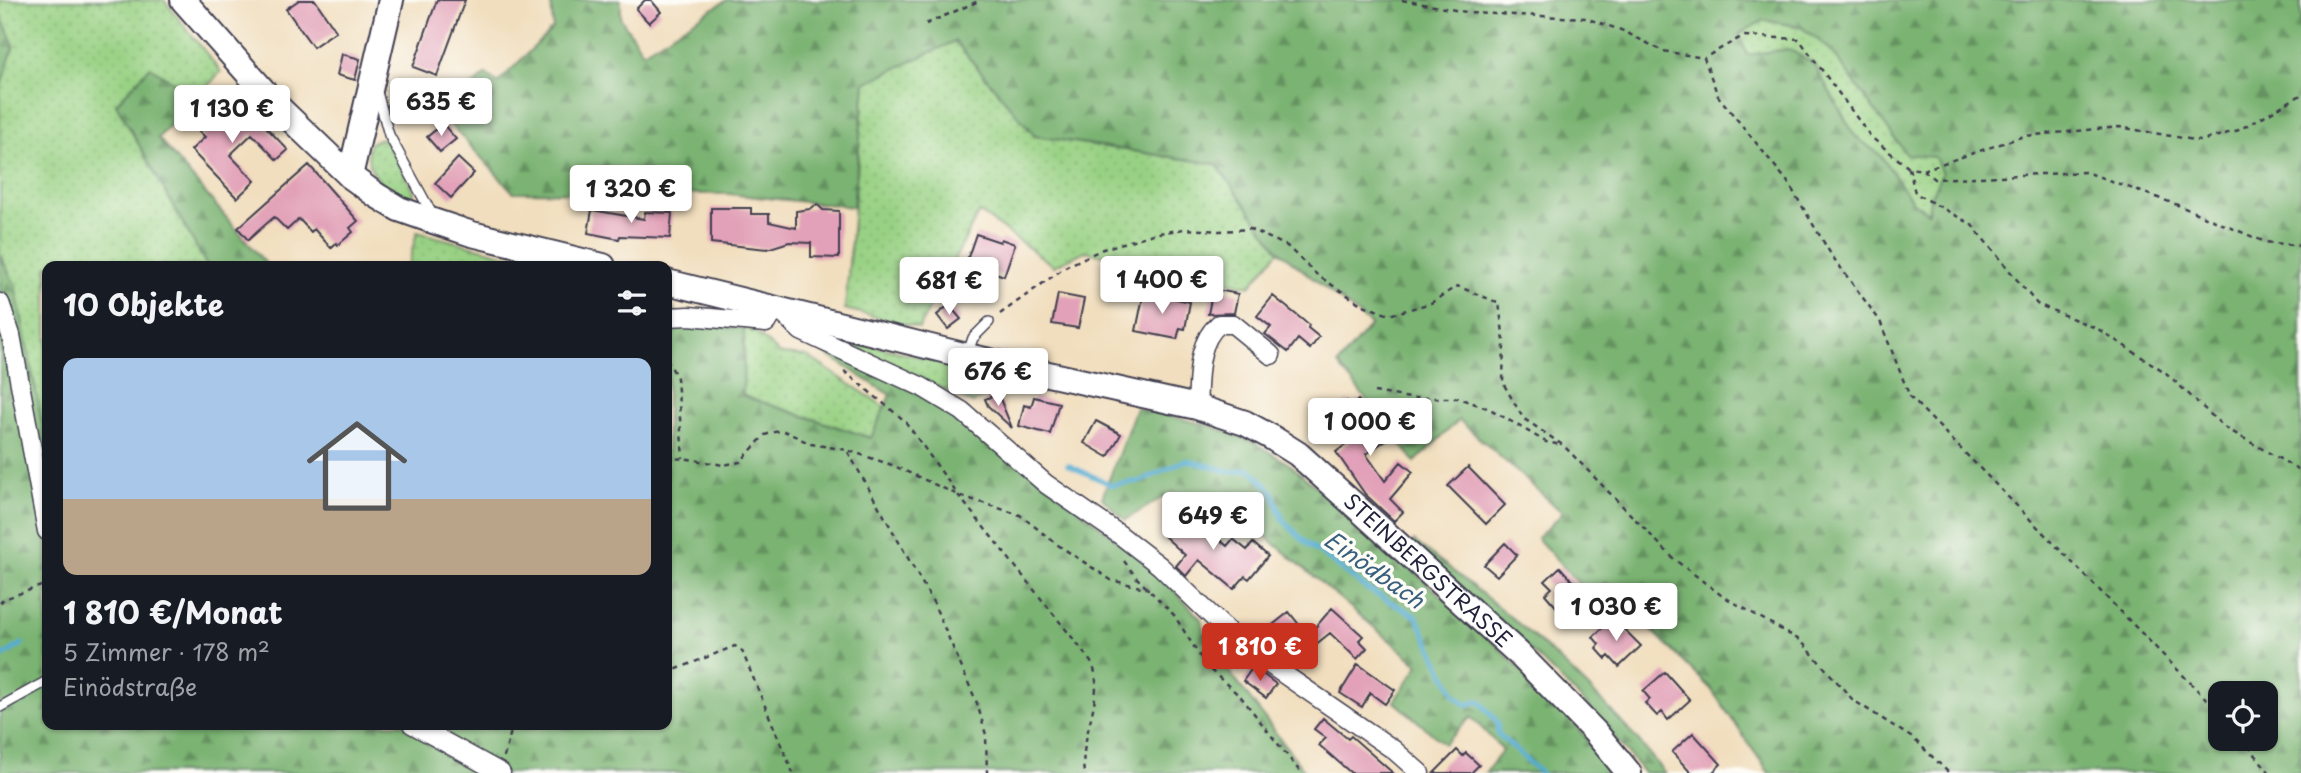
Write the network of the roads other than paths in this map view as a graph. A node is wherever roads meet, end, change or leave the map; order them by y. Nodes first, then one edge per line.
1 (183, 0) edge
2 (391, 0) edge
3 (372, 77) junction
4 (350, 176) junction
5 (436, 222) junction
6 (583, 261) edge
7 (672, 283) edge
8 (0, 303) edge
9 (778, 309) junction
10 (672, 317) edge
11 (989, 322) road end
12 (1271, 355) dead end
13 (967, 356) junction
14 (1197, 407) junction
15 (42, 504) edge
16 (42, 684) edge
17 (0, 708) edge
18 (423, 730) edge
19 (500, 772) edge
20 (1420, 773) edge
21 (1629, 773) edge

1 - 4 main road
2 - 3 main road
3 - 4 main road
3 - 5 lane
4 - 5 main road
5 - 6 main road
7 - 9 main road, STEINBERGSTRASSE
8 - 15 street
9 - 10 street
9 - 13 main road, STEINBERGSTRASSE
9 - 20 street
11 - 13 lane
12 - 14 street
13 - 14 main road, STEINBERGSTRASSE
14 - 21 main road, STEINBERGSTRASSE
16 - 17 lane
18 - 19 street

